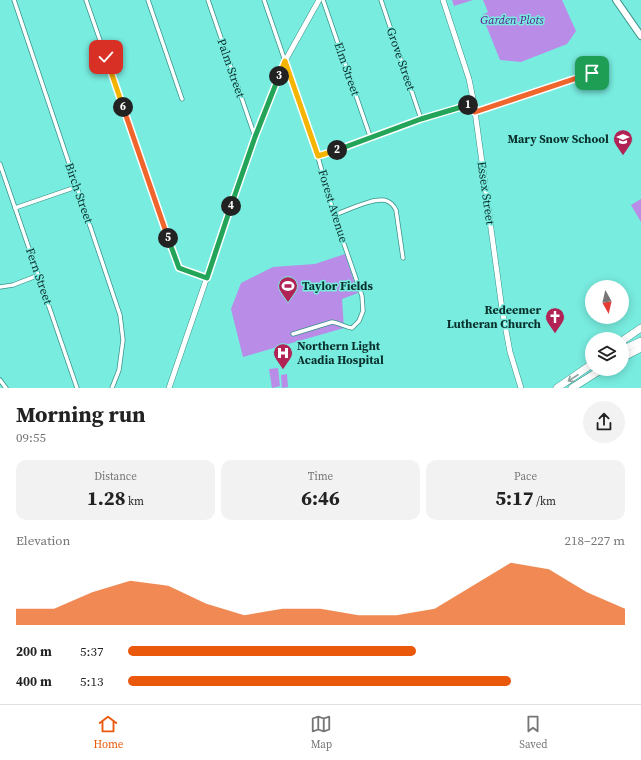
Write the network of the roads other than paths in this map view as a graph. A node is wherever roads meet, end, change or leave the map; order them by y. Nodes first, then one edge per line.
1 (14, 0) edge
2 (86, 0) edge
3 (148, 0) edge
4 (208, 0) edge
5 (264, 0) edge
6 (319, 0) edge
7 (323, 0) edge
8 (381, 0) edge
9 (443, 0) edge
10 (616, 0) edge
11 (641, 36) edge
12 (285, 61) junction
13 (592, 73) dead end
14 (182, 99) dead end
15 (474, 104) junction
16 (475, 112) junction
17 (421, 119) junction
18 (255, 137) junction
19 (371, 138) junction
20 (318, 156) junction
21 (0, 164) edge
22 (76, 187) junction
23 (15, 208) junction
24 (334, 215) junction
25 (403, 258) dead end
26 (39, 275) junction
27 (207, 278) junction
28 (0, 287) edge
29 (641, 328) edge
30 (293, 334) dead end
31 (629, 336) edge
32 (641, 341) edge
33 (629, 347) edge
34 (641, 348) edge
35 (629, 354) edge
36 (585, 370) edge
37 (591, 376) edge
38 (0, 380) edge
39 (6, 388) edge
40 (77, 388) edge
41 (112, 388) edge
42 (169, 388) edge
43 (521, 388) edge
44 (557, 388) edge
45 (572, 388) edge

1 - 22 street, Birch Street
2 - 27 street
3 - 14 street
4 - 18 street, Palm Street
5 - 12 street, Forest Avenue
6 - 12 main road
7 - 19 street, Elm Street
8 - 17 street, Grove Street
9 - 15 main road, Essex Street
10 - 11 main road
12 - 18 main road
12 - 20 street, Forest Avenue
13 - 16 street
15 - 16 main road, Essex Street
15 - 17 street
16 - 43 main road, Essex Street
17 - 19 street
18 - 27 main road
19 - 20 street
20 - 24 street, Forest Avenue
21 - 23 street, Fern Street
22 - 23 street
22 - 41 street, Birch Street
23 - 26 street, Fern Street
24 - 25 street
24 - 30 street, Forest Avenue
26 - 28 street
26 - 40 street, Fern Street
27 - 42 main road
29 - 31 highway
32 - 33 highway
34 - 35 highway
36 -> 44 highway
37 - 45 highway
38 - 39 street

